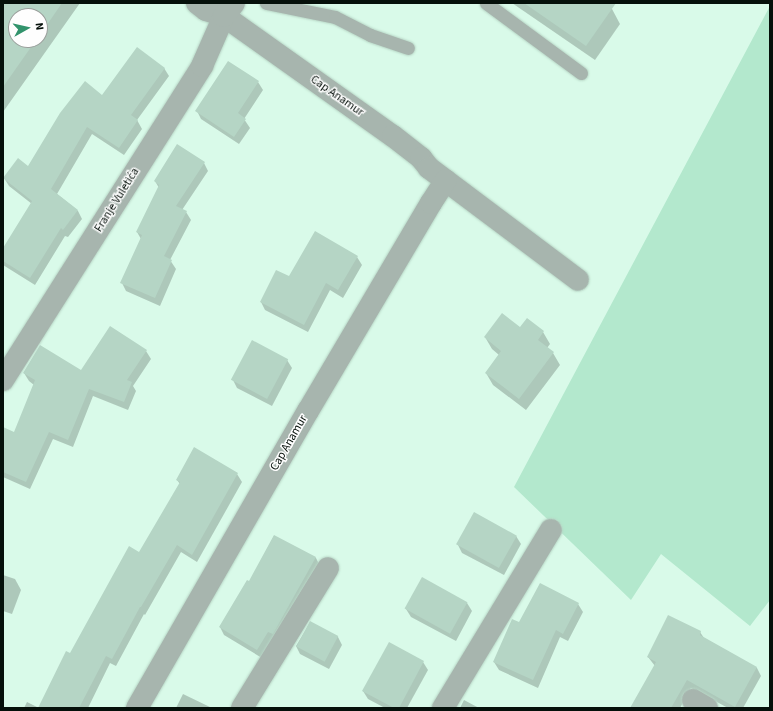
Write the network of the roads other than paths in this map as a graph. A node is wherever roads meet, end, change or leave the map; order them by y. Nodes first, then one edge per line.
1 (197, 3) edge
2 (266, 3) edge
3 (486, 3) edge
4 (229, 10) edge
5 (408, 48) dead end
6 (581, 74) dead end
7 (446, 180) junction
8 (578, 280) dead end
9 (3, 380) edge
10 (551, 530) dead end
11 (328, 568) dead end
12 (137, 708) edge
13 (242, 708) edge
14 (443, 708) edge

1 - 4 street, Cap Anamur
2 - 5 lane
3 - 6 lane
4 - 7 street, Cap Anamur
4 - 9 street, Franje Vuletića
7 - 8 street, Cap Anamur
7 - 12 street, Cap Anamur
10 - 14 street
11 - 13 street

